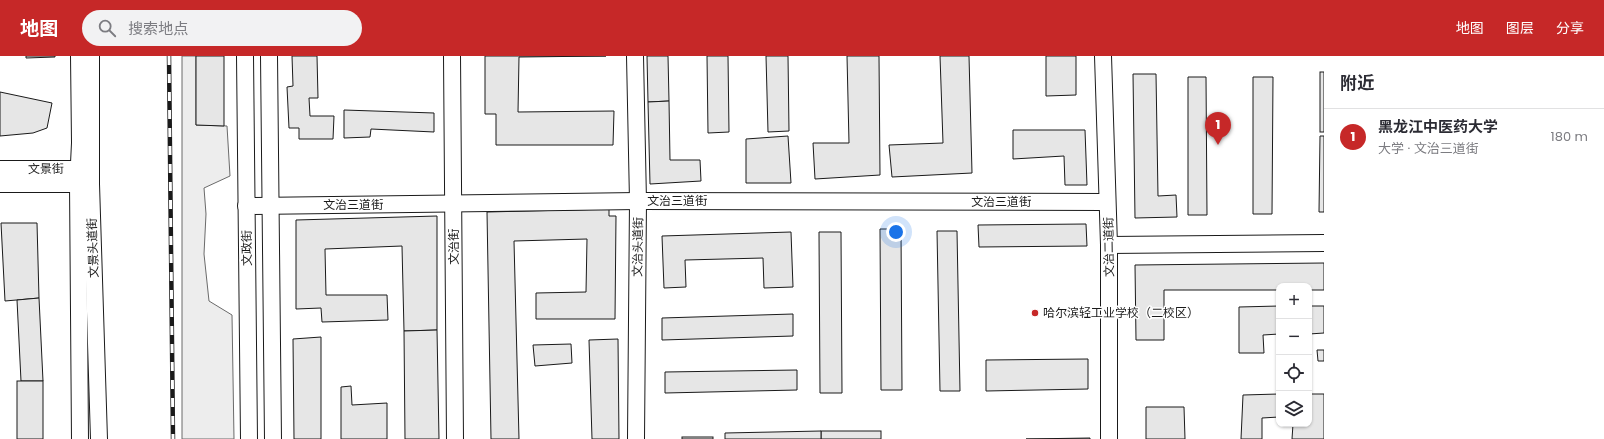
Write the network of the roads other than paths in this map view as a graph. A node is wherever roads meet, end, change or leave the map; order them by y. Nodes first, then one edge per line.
1 (79, 56) edge
2 (91, 56) edge
3 (245, 56) edge
4 (269, 56) edge
5 (452, 56) edge
6 (635, 56) edge
7 (1103, 56) edge
8 (0, 169) edge
9 (85, 176) junction
10 (0, 184) edge
11 (638, 201) junction
12 (1108, 202) junction
13 (453, 204) junction
14 (246, 206) junction
15 (271, 206) junction
16 (1324, 243) edge
17 (1109, 245) junction
18 (80, 439) edge
19 (99, 439) edge
20 (249, 439) edge
21 (272, 439) edge
22 (455, 439) edge
23 (636, 439) edge
24 (1109, 439) edge

1 - 9 street, 文景头道街
2 - 9 street, 文景头道街
3 - 14 street, 文政街
4 - 15 street, 文政街
5 - 13 street, 文治街
6 - 11 street, 文治头道街
7 - 12 street, 文治二道街
8 - 9 street, 文景街
9 - 10 street, 文景街
9 - 18 street, 文景头道街
9 - 19 street, 文景头道街
11 - 12 street, 文治三道街
11 - 13 street, 文治三道街
11 - 23 street, 文治头道街
12 - 17 street, 文治二道街
13 - 15 street, 文治三道街
13 - 22 street, 文治街
14 - 15 street, 文治三道街
14 - 20 street, 文政街
15 - 21 street, 文政街
16 - 17 street
17 - 24 street, 文治二道街

